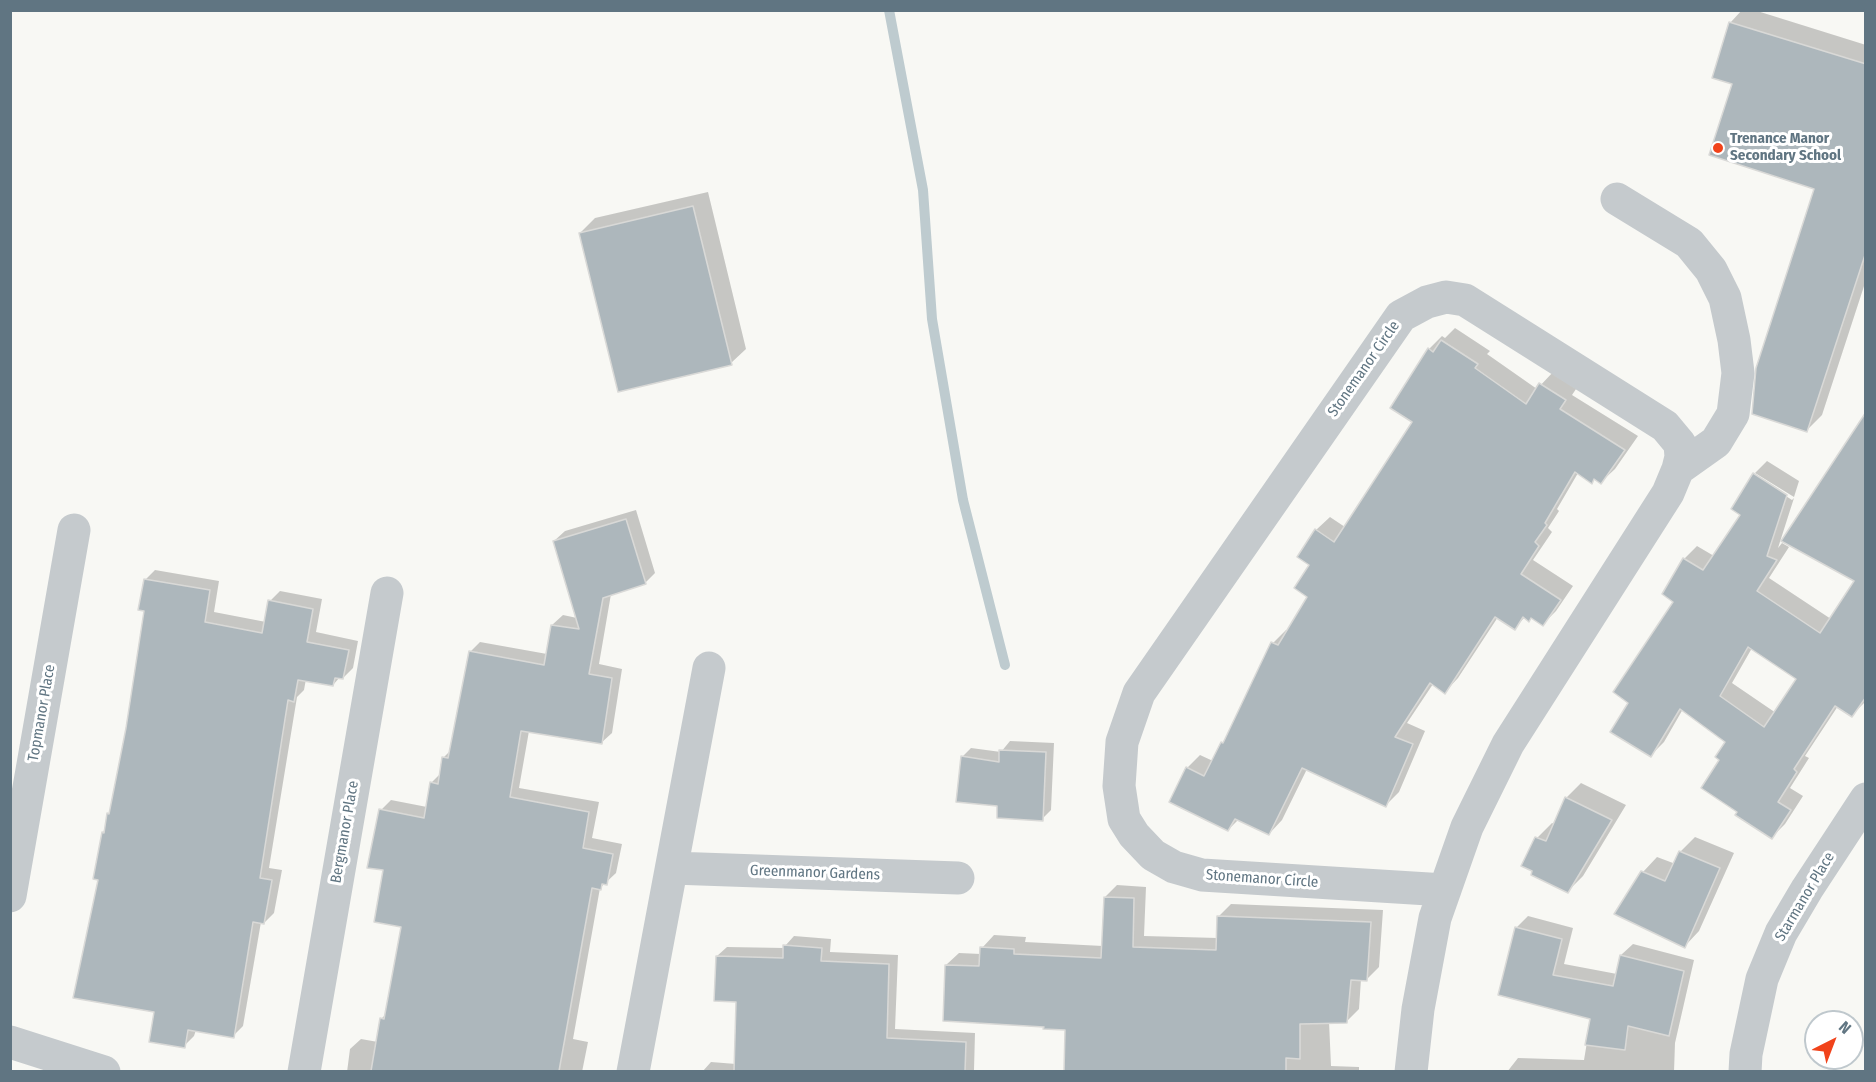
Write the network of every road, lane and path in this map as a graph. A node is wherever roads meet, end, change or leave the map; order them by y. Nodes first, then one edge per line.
1 (1617, 200) dead end
2 (1678, 469) junction
3 (74, 530) dead end
4 (387, 593) dead end
5 (709, 668) dead end
6 (1866, 799) edge
7 (672, 868) junction
8 (958, 878) dead end
9 (1444, 891) junction
10 (10, 896) edge
11 (10, 1042) edge
12 (104, 1071) edge
13 (304, 1071) edge
14 (633, 1071) edge
15 (1411, 1071) edge
16 (1746, 1071) edge

1 - 2 street
2 - 9 street, Stonemanor Circle
2 - 9 street, Stonemanor Circle
3 - 10 street, Topmanor Place
4 - 13 street, Bergmanor Place
5 - 7 street
6 - 16 street, Starmanor Place
7 - 8 street, Greenmanor Gardens
7 - 14 street
9 - 15 street, Stonemanor Circle
11 - 12 street

